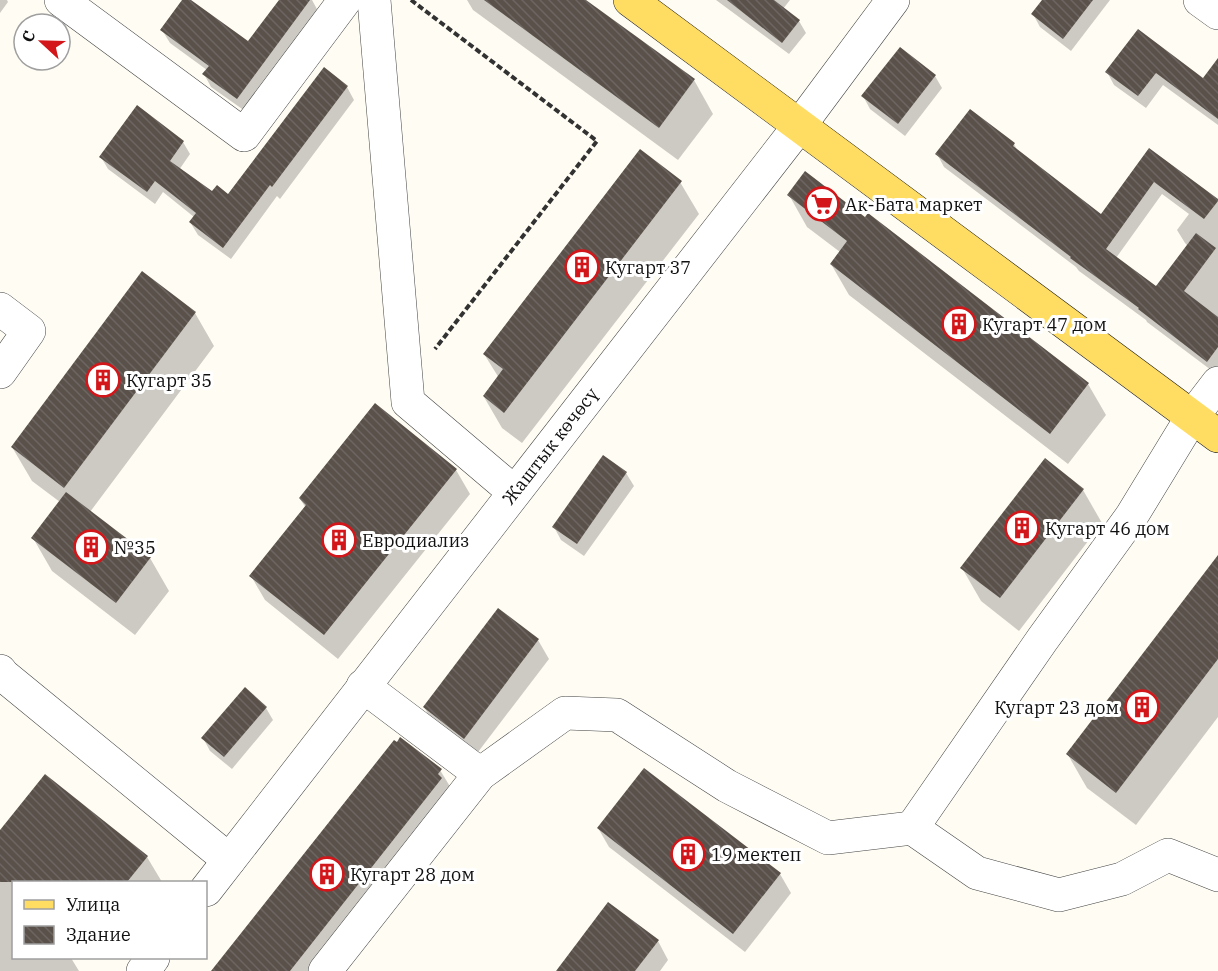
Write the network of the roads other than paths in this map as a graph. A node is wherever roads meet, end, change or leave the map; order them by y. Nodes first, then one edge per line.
1 (61, 0) edge
2 (345, 0) edge
3 (374, 0) edge
4 (630, 0) edge
5 (893, 0) edge
6 (1200, 0) edge
7 (1218, 13) edge
8 (800, 125) junction
9 (0, 309) edge
10 (0, 372) edge
11 (1218, 383) edge
12 (1205, 426) edge
13 (514, 492) junction
14 (1, 675) edge
15 (363, 686) junction
16 (480, 774) junction
17 (912, 828) junction
18 (229, 860) junction
19 (1218, 875) edge
20 (207, 889) edge
21 (325, 971) edge

1 - 2 street
3 - 13 street
4 - 8 main road
5 - 8 street, Жаштык көчөсү
6 - 7 street
8 - 12 main road
8 - 13 street, Жаштык көчөсү
9 - 10 street
11 - 12 street
12 - 17 street
13 - 15 street, Жаштык көчөсү
14 - 18 street
15 - 16 street
15 - 18 street, Жаштык көчөсү
16 - 17 street
16 - 21 street
17 - 19 street
18 - 20 street, Жаштык көчөсү

